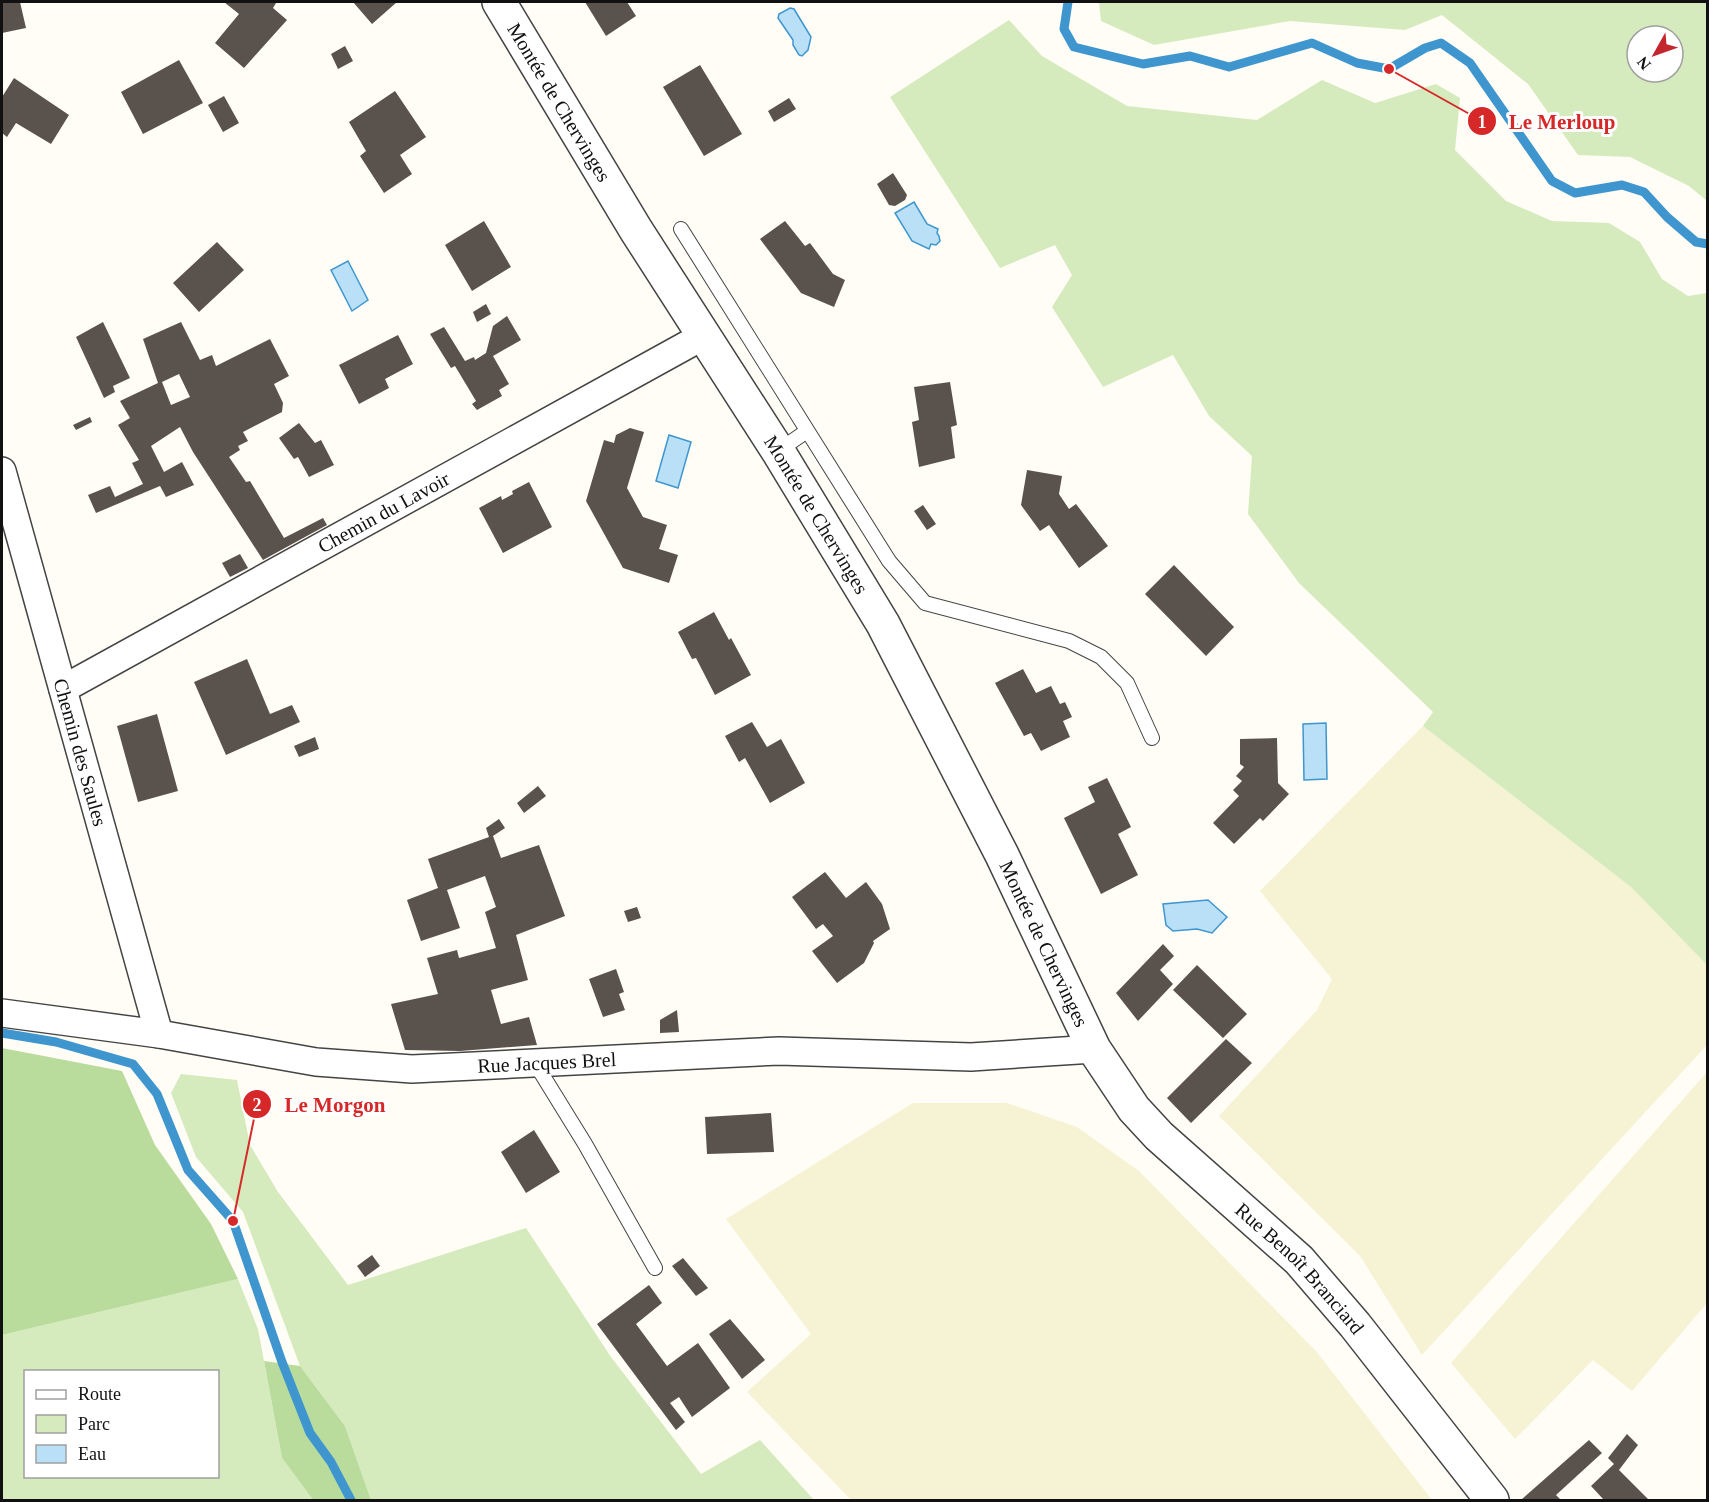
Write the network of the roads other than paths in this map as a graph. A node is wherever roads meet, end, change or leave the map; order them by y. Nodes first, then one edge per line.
1 (500, 2) edge
2 (681, 229) dead end
3 (705, 335) junction
4 (807, 431) junction
5 (778, 451) junction
6 (2, 471) edge
7 (63, 689) junction
8 (1152, 738) dead end
9 (2, 1013) edge
10 (159, 1034) junction
11 (1094, 1049) junction
12 (535, 1063) junction
13 (654, 1268) dead end
14 (1492, 1500) edge

1 - 3 street, Montée de Chervinges
2 - 4 lane
3 - 5 street, Montée de Chervinges
3 - 7 street, Chemin du Lavoir
4 - 5 lane
4 - 8 lane
5 - 11 street, Montée de Chervinges
6 - 7 street, Chemin des Saules
7 - 10 street, Chemin des Saules
9 - 10 street, Rue Jacques Brel
10 - 12 street, Rue Jacques Brel
11 - 12 street, Rue Jacques Brel
11 - 14 street, Rue Benoît Branciard
12 - 13 lane

